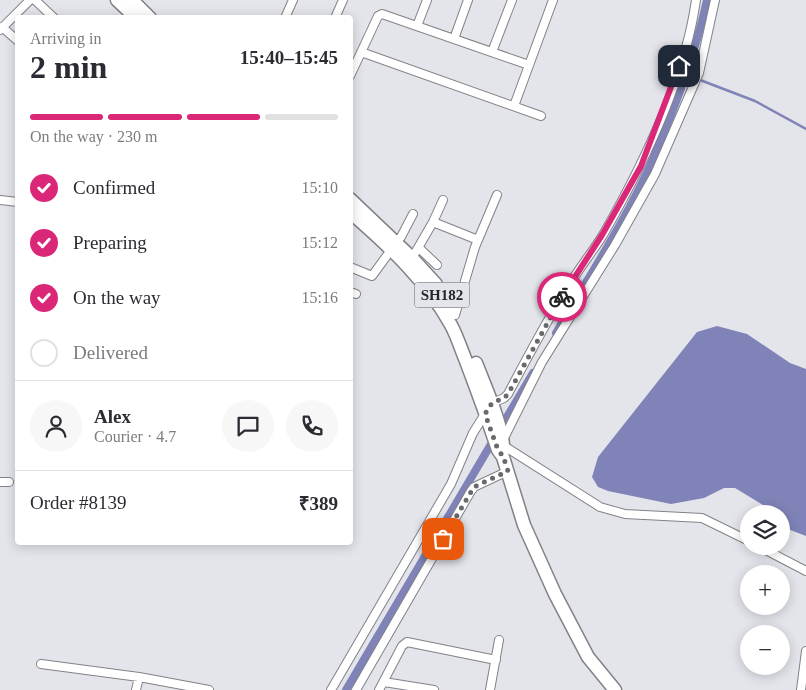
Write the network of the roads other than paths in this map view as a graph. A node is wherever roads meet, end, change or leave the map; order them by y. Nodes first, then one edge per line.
1 (30, 0) edge
2 (35, 0) edge
3 (117, 0) edge
4 (132, 0) edge
5 (293, 0) edge
6 (343, 0) edge
7 (427, 0) edge
8 (468, 0) edge
9 (512, 0) edge
10 (553, 0) edge
11 (696, 0) edge
12 (715, 0) edge
13 (51, 15) edge
14 (133, 15) edge
15 (147, 15) edge
16 (286, 15) edge
17 (336, 15) edge
18 (417, 26) junction
19 (1, 29) edge
20 (15, 39) edge
21 (454, 39) junction
22 (361, 52) junction
23 (492, 52) junction
24 (529, 65) junction
25 (353, 69) edge
26 (514, 106) junction
27 (541, 116) dead end
28 (497, 195) dead end
29 (0, 200) edge
30 (443, 200) dead end
31 (15, 202) edge
32 (353, 202) edge
33 (353, 214) edge
34 (413, 214) dead end
35 (433, 222) junction
36 (478, 240) junction
37 (393, 246) junction
38 (412, 257) junction
39 (437, 264) dead end
40 (353, 268) edge
41 (448, 310) junction
42 (497, 431) junction
43 (508, 471) junction
44 (0, 482) edge
45 (9, 482) dead end
46 (740, 537) edge
47 (775, 555) edge
48 (806, 571) edge
49 (499, 640) dead end
50 (806, 651) edge
51 (496, 660) junction
52 (805, 662) edge
53 (41, 664) dead end
54 (139, 676) junction
55 (384, 682) junction
56 (136, 690) edge
57 (209, 690) edge
58 (331, 690) edge
59 (356, 690) edge
60 (379, 690) edge
61 (434, 690) edge
62 (490, 690) edge
63 (615, 690) edge
64 (801, 690) edge

1 - 19 street
2 - 13 street
3 - 14 main road
4 - 15 main road
5 - 16 street
6 - 17 street
7 - 18 street
8 - 21 street
9 - 23 street
10 - 24 street
11 - 42 street
12 - 42 street
18 - 21 street
18 - 22 street
19 - 20 street
21 - 23 street
22 - 25 street
22 - 26 street
23 - 24 street
24 - 26 street
26 - 27 street
28 - 36 street
29 - 31 street
30 - 35 street
32 - 37 main road, SH182
33 - 37 main road, SH182
34 - 37 street
35 - 36 street
35 - 38 street
36 - 41 street
37 - 38 main road, SH182
37 - 40 street
38 - 39 street
38 - 41 main road, SH182
41 - 42 main road, SH182
42 - 43 main road, SH182
42 - 46 street
42 - 58 street
43 - 59 street
43 - 63 main road, SH182
44 - 45 street
47 - 48 street
49 - 51 street
50 - 52 street
51 - 55 street
51 - 62 street
52 - 64 street
53 - 54 street
54 - 56 street
54 - 57 street
55 - 60 street
55 - 61 street

